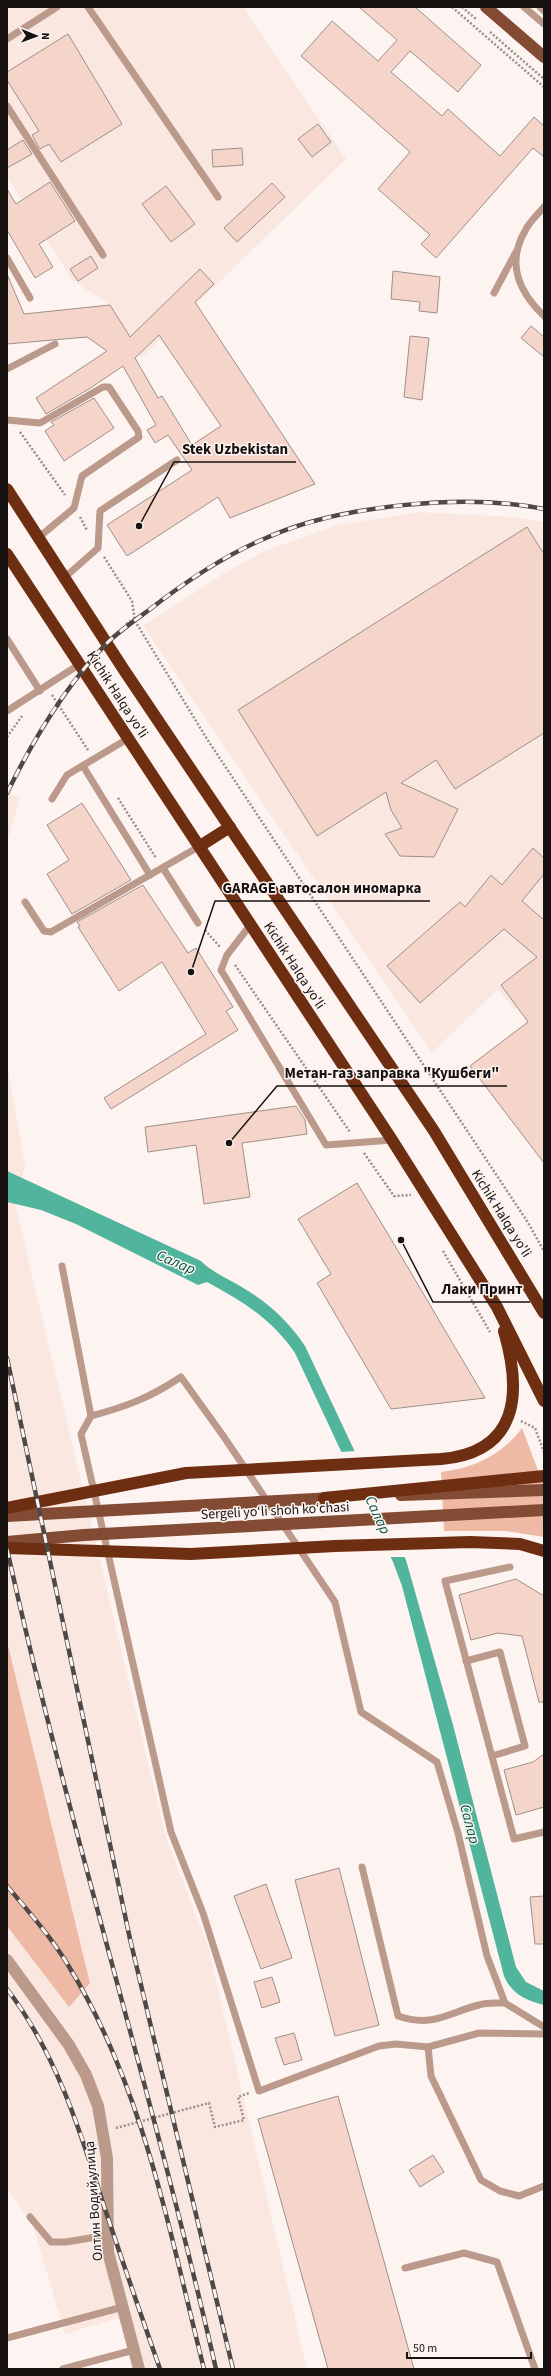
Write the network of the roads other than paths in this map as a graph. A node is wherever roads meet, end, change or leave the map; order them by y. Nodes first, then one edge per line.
1 (57, 7) edge
2 (88, 7) edge
3 (486, 7) edge
4 (524, 7) edge
5 (540, 7) edge
6 (544, 10) edge
7 (544, 24) edge
8 (7, 39) edge
9 (544, 57) edge
10 (7, 106) edge
11 (218, 197) dead end
12 (544, 206) edge
13 (517, 250) junction
14 (103, 255) dead end
15 (7, 258) edge
16 (494, 293) dead end
17 (30, 298) dead end
18 (544, 316) edge
19 (55, 344) dead end
20 (7, 369) edge
21 (9, 420) edge
22 (177, 460) dead end
23 (7, 489) edge
24 (38, 538) junction
25 (7, 554) edge
26 (64, 578) junction
27 (7, 639) edge
28 (80, 664) junction
29 (40, 691) junction
30 (7, 711) edge
31 (129, 738) junction
32 (83, 766) junction
33 (52, 798) dead end
34 (230, 827) junction
35 (200, 846) junction
36 (163, 868) junction
37 (150, 875) junction
38 (25, 902) dead end
39 (198, 923) road end
40 (251, 924) junction
41 (392, 1140) junction
42 (62, 1266) dead end
43 (497, 1306) junction
44 (544, 1313) edge
45 (544, 1401) edge
46 (91, 1416) junction
47 (544, 1476) edge
48 (544, 1490) edge
49 (324, 1498) junction
50 (7, 1508) edge
51 (544, 1510) edge
52 (7, 1516) edge
53 (7, 1542) edge
54 (7, 1548) edge
55 (544, 1551) edge
56 (510, 1567) dead end
57 (466, 1661) junction
58 (492, 1756) junction
59 (544, 1832) edge
60 (362, 1867) dead end
61 (7, 1960) edge
62 (505, 2003) junction
63 (544, 2027) edge
64 (544, 2034) edge
65 (428, 2047) junction
66 (544, 2186) edge
67 (30, 2217) dead end
68 (108, 2235) junction
69 (405, 2268) dead end
70 (123, 2307) junction
71 (7, 2338) edge
72 (134, 2350) junction
73 (64, 2369) edge
74 (139, 2369) edge
75 (535, 2369) edge

1 - 8 lane
2 - 11 lane
3 - 9 main road
4 - 7 lane
5 - 6 lane
10 - 14 lane
12 - 13 lane
13 - 16 lane
13 - 18 lane
15 - 17 lane
19 - 20 lane
21 - 24 lane
22 - 26 lane
23 - 24 highway, Kichik Halqa yo'li
24 - 26 highway, Kichik Halqa yo'li
25 - 28 highway, Kichik Halqa yo'li
26 - 34 highway, Kichik Halqa yo'li
27 - 29 lane
28 - 29 lane
28 - 31 highway, Kichik Halqa yo'li
29 - 30 lane
31 - 32 lane
31 - 35 highway, Kichik Halqa yo'li
32 - 33 lane
32 - 37 lane
34 - 35 highway
34 - 44 highway, Kichik Halqa yo'li
35 - 36 lane
35 - 40 highway, Kichik Halqa yo'li
36 - 37 lane
36 - 39 lane
37 - 38 lane
40 - 41 highway, Kichik Halqa yo'li
40 - 41 lane
41 - 43 highway, Kichik Halqa yo'li
42 - 46 lane
43 - 45 highway, Kichik Halqa yo'li
43 - 50 highway
46 - 62 lane
46 - 65 lane
47 - 49 highway
48 - 49 main road, Sergeli yo‘li shoh ko‘chasi
49 - 52 main road, Sergeli yo‘li shoh ko‘chasi
51 - 53 main road, Sergeli yo‘li shoh ko‘chasi
54 - 55 highway
56 - 57 lane
57 - 58 lane
57 - 58 lane
58 - 59 lane
60 - 62 lane
61 - 68 street, Олтин Водий улица
62 - 63 lane
64 - 65 lane
65 - 66 lane
67 - 68 lane
68 - 70 street, Олтин Водий улица
69 - 75 lane
70 - 71 lane
70 - 72 street, Олтин Водий улица
72 - 73 lane
72 - 74 street, Олтин Водий улица

